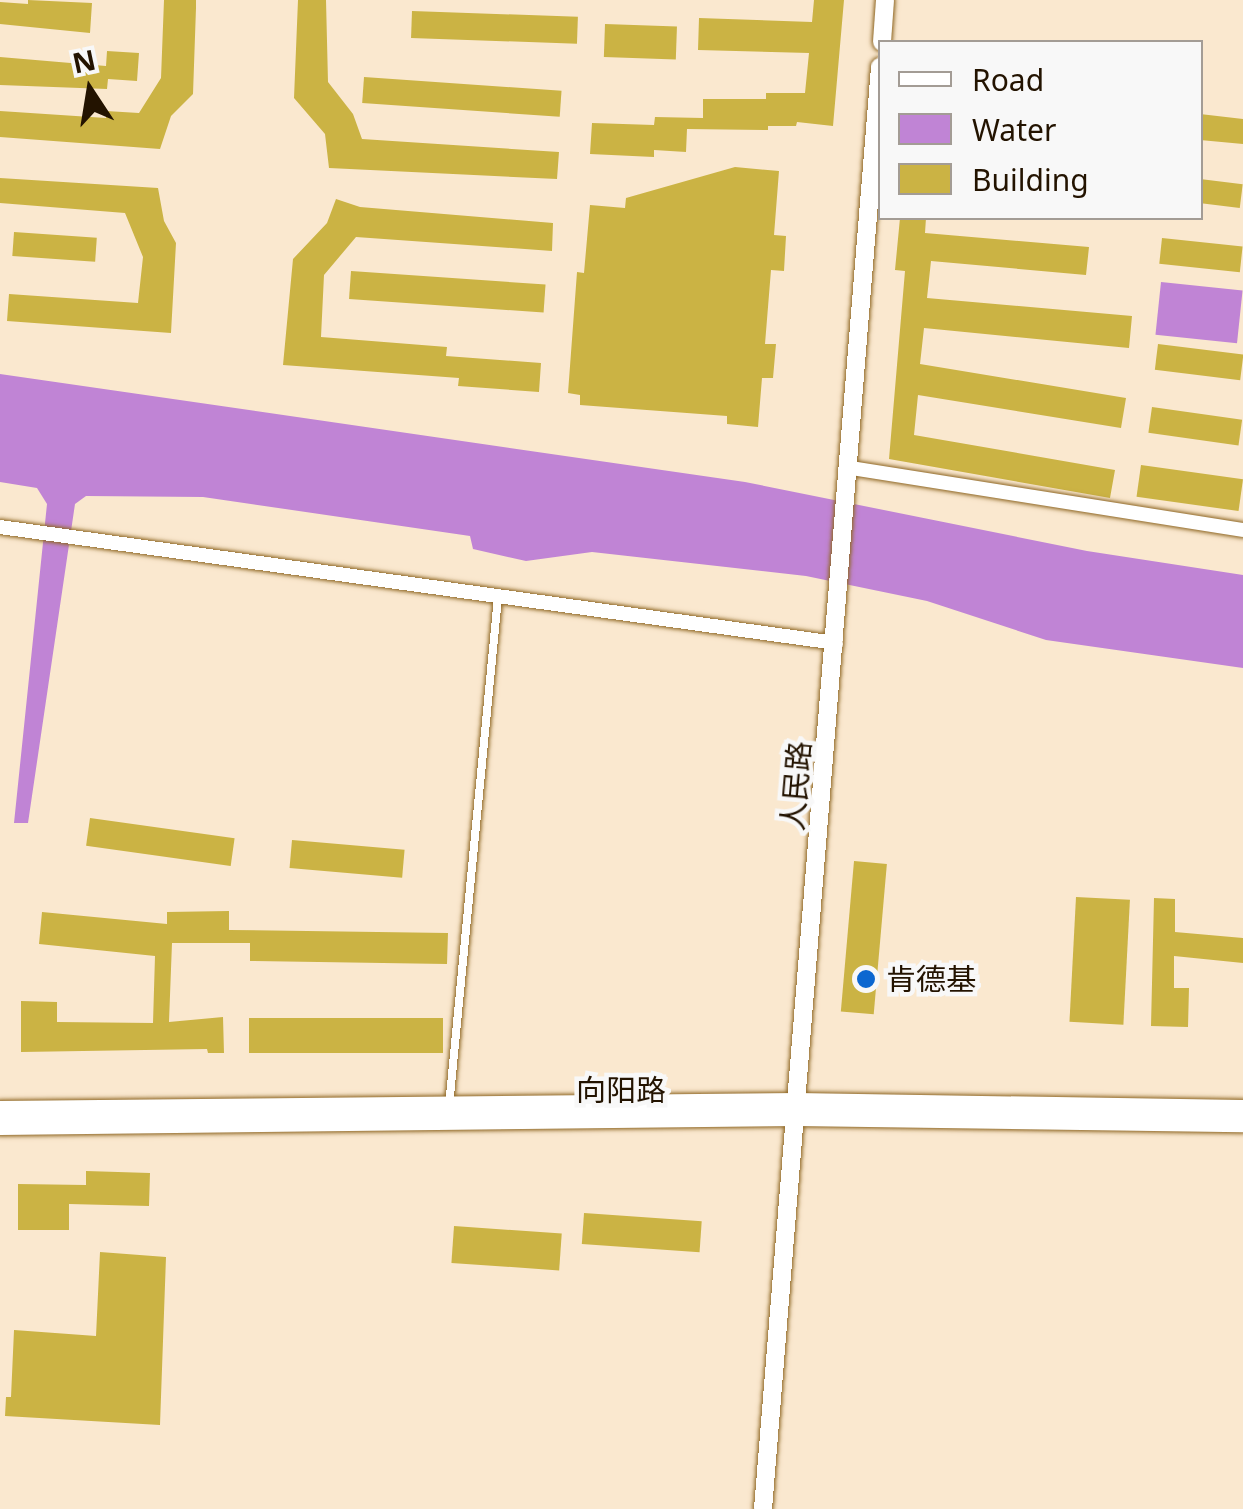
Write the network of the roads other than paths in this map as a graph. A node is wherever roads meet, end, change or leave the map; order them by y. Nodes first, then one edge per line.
1 (886, 0) edge
2 (882, 40) edge
3 (878, 93) edge
4 (850, 468) junction
5 (0, 527) edge
6 (1243, 530) edge
7 (499, 593) junction
8 (836, 643) junction
9 (449, 1106) junction
10 (1243, 1109) edge
11 (0, 1110) edge
12 (796, 1110) junction
13 (1243, 1124) edge
14 (0, 1126) edge
15 (763, 1509) edge

1 - 2 street
3 - 4 street, 人民路
4 - 6 street
4 - 8 street, 人民路
5 - 7 street
7 - 8 street
7 - 9 lane
8 - 12 street, 人民路
9 - 11 street, 向阳路
9 - 12 street, 向阳路
10 - 12 street, 向阳路
12 - 13 street, 向阳路
12 - 14 street, 向阳路
12 - 15 street, 人民路

